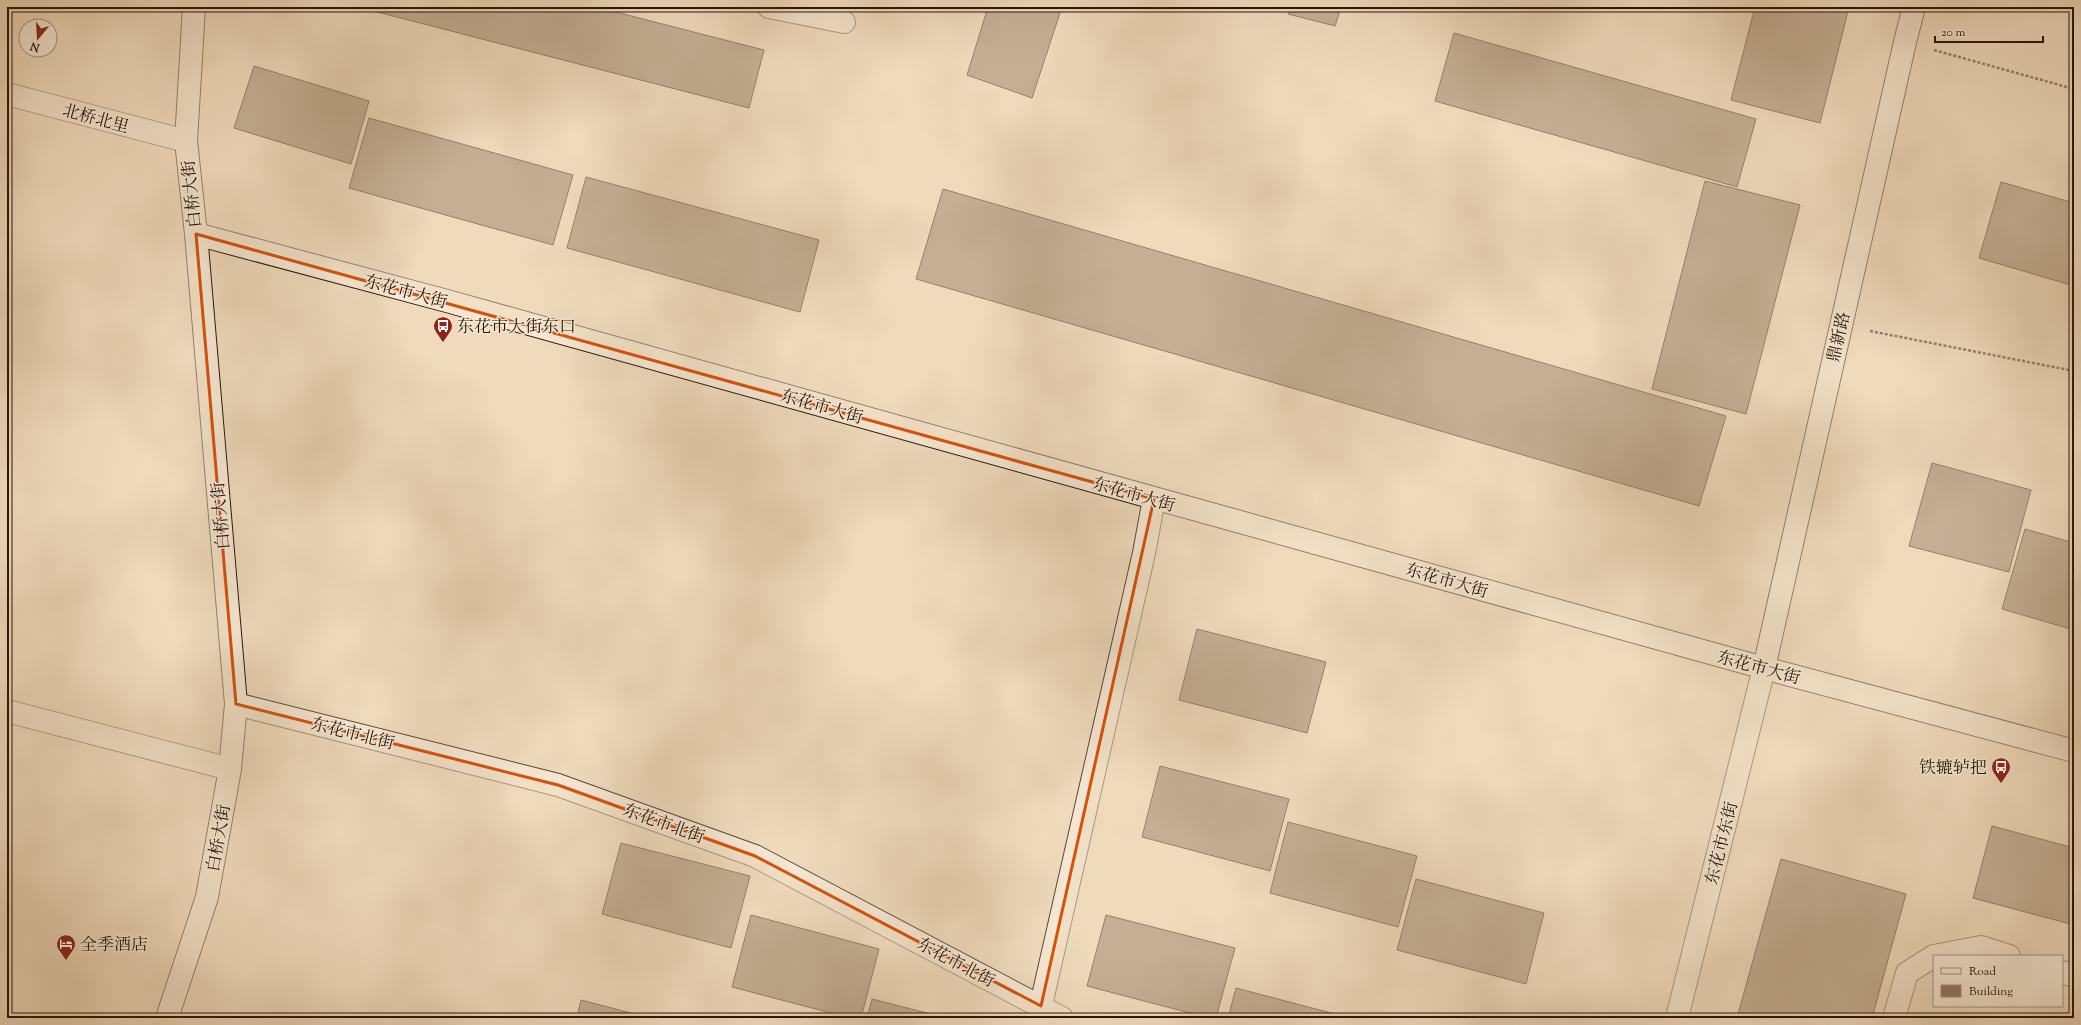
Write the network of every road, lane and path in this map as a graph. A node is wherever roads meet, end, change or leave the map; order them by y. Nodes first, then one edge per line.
1 (194, 7) edge
2 (769, 7) edge
3 (1914, 7) edge
4 (844, 22) dead end
5 (1905, 42) junction
6 (2074, 89) edge
7 (7, 94) edge
8 (186, 141) junction
9 (196, 234) junction
10 (1841, 325) junction
11 (2074, 371) edge
12 (1154, 499) junction
13 (1764, 668) junction
14 (236, 704) junction
15 (7, 711) edge
16 (2074, 751) edge
17 (230, 769) junction
18 (1939, 955) edge
19 (2006, 955) edge
20 (1933, 957) edge
21 (2063, 972) edge
22 (2074, 976) edge
23 (1040, 1012) edge
24 (167, 1018) edge
25 (1062, 1018) edge
26 (1678, 1018) edge
27 (1894, 1018) edge

1 - 8 street, 白桥大街
2 - 4 street
3 - 5 street, 鼎新路
5 - 6 path
5 - 10 street, 鼎新路
7 - 8 street, 北桥北里
8 - 9 street, 白桥大街
9 - 12 street, 东花市大街
9 - 14 street, 白桥大街
10 - 11 path
10 - 13 street, 鼎新路
12 - 13 street, 东花市大街
12 - 23 street
13 - 16 street, 东花市大街
13 - 26 street, 东花市东街
14 - 17 street, 白桥大街
14 - 23 street, 东花市北街
15 - 17 street
17 - 24 street, 白桥大街
18 - 19 street
20 - 27 street
21 - 22 street
23 - 25 street, 东花市北街

